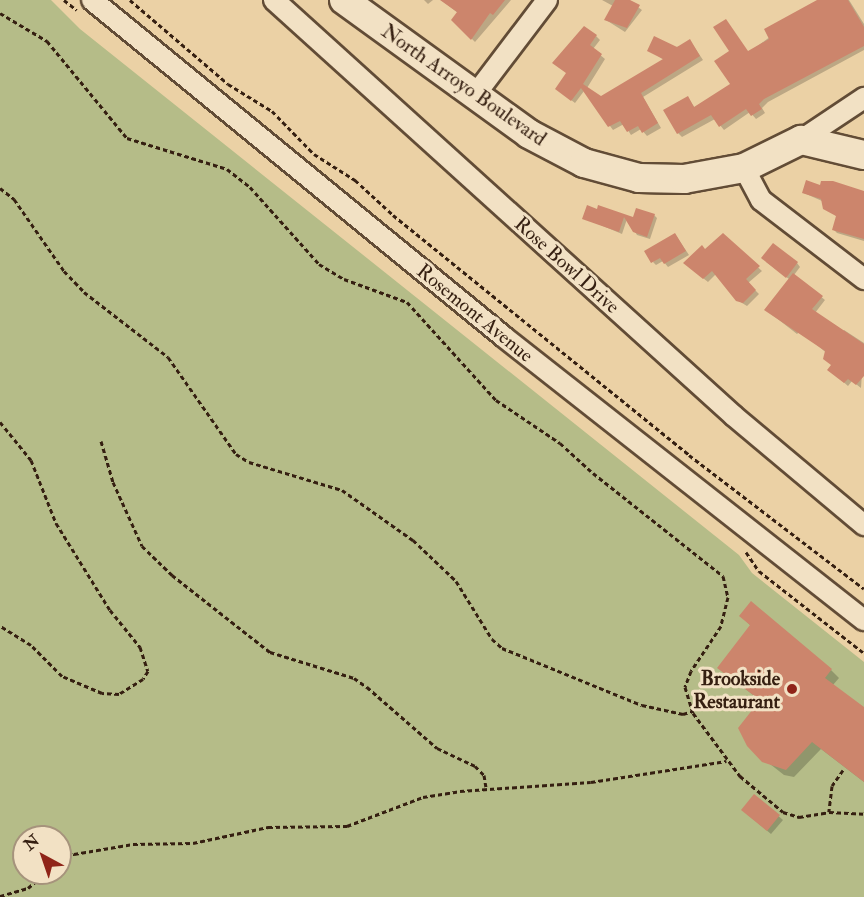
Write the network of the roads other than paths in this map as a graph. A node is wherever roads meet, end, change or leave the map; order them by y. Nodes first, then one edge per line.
1 (92, 0) edge
2 (274, 0) edge
3 (344, 0) edge
4 (547, 0) edge
5 (475, 95) junction
6 (864, 98) edge
7 (801, 140) junction
8 (864, 155) edge
9 (744, 168) junction
10 (864, 279) edge
11 (864, 525) edge
12 (864, 620) edge

1 - 12 street, Rosemont Avenue
2 - 11 street, Rose Bowl Drive
3 - 5 street, North Arroyo Boulevard
4 - 5 street
5 - 9 street, North Arroyo Boulevard
6 - 7 street
7 - 8 street
7 - 9 street, North Arroyo Boulevard
9 - 10 street

